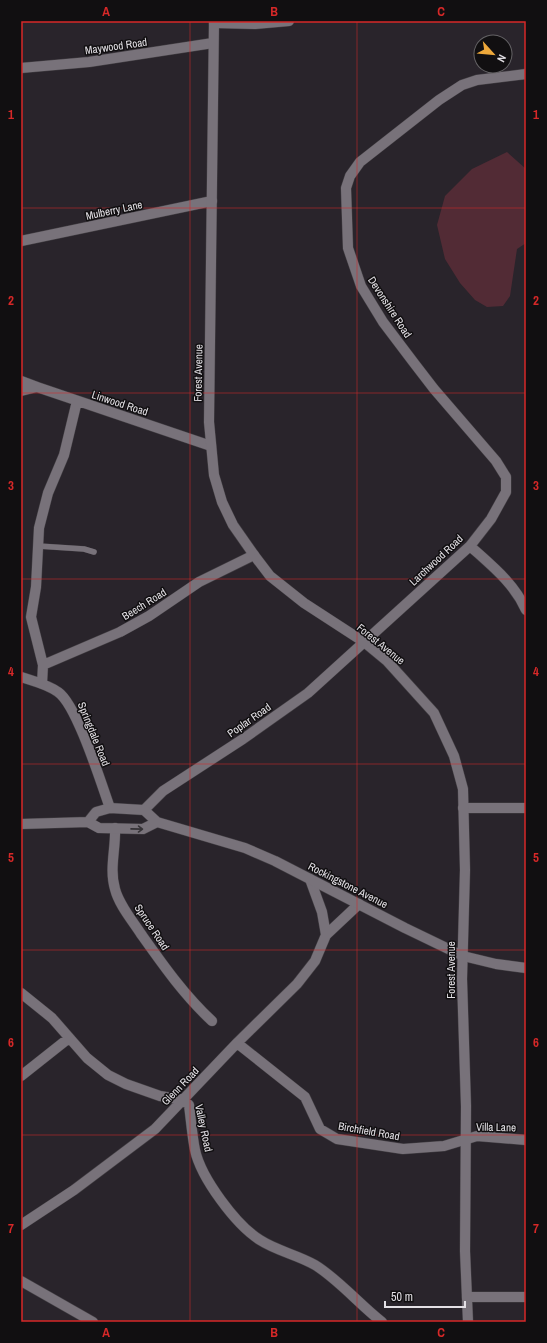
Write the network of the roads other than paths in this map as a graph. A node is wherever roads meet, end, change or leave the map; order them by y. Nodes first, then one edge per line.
1 (289, 21) edge
2 (214, 22) edge
3 (213, 43) junction
4 (21, 68) edge
5 (526, 74) edge
6 (212, 201) junction
7 (21, 241) edge
8 (21, 382) edge
9 (37, 387) junction
10 (21, 392) edge
11 (78, 401) junction
12 (212, 446) junction
13 (507, 482) joint
14 (38, 546) junction
15 (470, 546) junction
16 (94, 552) dead end
17 (254, 556) junction
18 (523, 596) edge
19 (526, 610) edge
20 (364, 642) junction
21 (43, 665) junction
22 (21, 676) edge
23 (42, 684) junction
24 (110, 808) junction
25 (463, 808) junction
26 (526, 808) edge
27 (144, 810) junction
28 (88, 822) junction
29 (157, 822) junction
30 (21, 824) edge
31 (115, 828) junction
32 (310, 879) junction
33 (359, 904) junction
34 (326, 935) junction
35 (463, 956) junction
36 (526, 968) edge
37 (21, 992) edge
38 (212, 1021) dead end
39 (69, 1038) junction
40 (237, 1044) junction
41 (21, 1076) edge
42 (184, 1100) junction
43 (466, 1140) junction
44 (526, 1140) edge
45 (21, 1225) edge
46 (21, 1280) edge
47 (467, 1296) junction
48 (526, 1297) edge
49 (93, 1322) edge
50 (382, 1322) edge
51 (468, 1322) edge

1 - 2 street
2 - 3 street, Forest Avenue
3 - 4 street, Maywood Road
3 - 6 street, Forest Avenue
5 - 13 street, Devonshire Road
6 - 7 street, Mulberry Lane
6 - 12 street, Forest Avenue
8 - 9 street, Linwood Road
9 - 10 street
9 - 11 street, Linwood Road
11 - 12 street, Linwood Road
11 - 14 street
12 - 17 street, Forest Avenue
13 - 15 street, Larchwood Road
14 - 16 lane
14 - 21 street
15 - 18 street
15 - 20 street, Larchwood Road
17 - 20 street, Forest Avenue
17 - 21 street, Beech Road
18 - 19 street
20 - 25 street, Forest Avenue
20 - 27 street, Poplar Road
21 - 23 street
22 - 23 street, Springdale Road
23 - 24 street, Springdale Road
24 - 27 street
24 - 28 street
25 - 26 street
25 - 35 street, Forest Avenue
27 - 29 street, Rockingstone Avenue
28 - 30 street
28 - 31 street
31 -> 29 street
29 - 32 street, Rockingstone Avenue
31 - 38 street, Spruce Road
32 - 33 street, Rockingstone Avenue
32 - 34 street
33 - 34 street, Glenn Road
33 - 35 street, Rockingstone Avenue
34 - 40 street, Glenn Road
35 - 36 street, Rockingstone Avenue
35 - 43 street, Forest Avenue
37 - 39 street, Valley Road
39 - 41 street
39 - 42 street, Valley Road
40 - 42 street, Glenn Road
40 - 43 street, Birchfield Road
42 - 45 street, Glenn Road
42 - 50 street, Valley Road
43 - 44 street, Villa Lane
43 - 47 street, Forest Avenue
46 - 49 street
47 - 48 street
47 - 51 street, Forest Avenue

